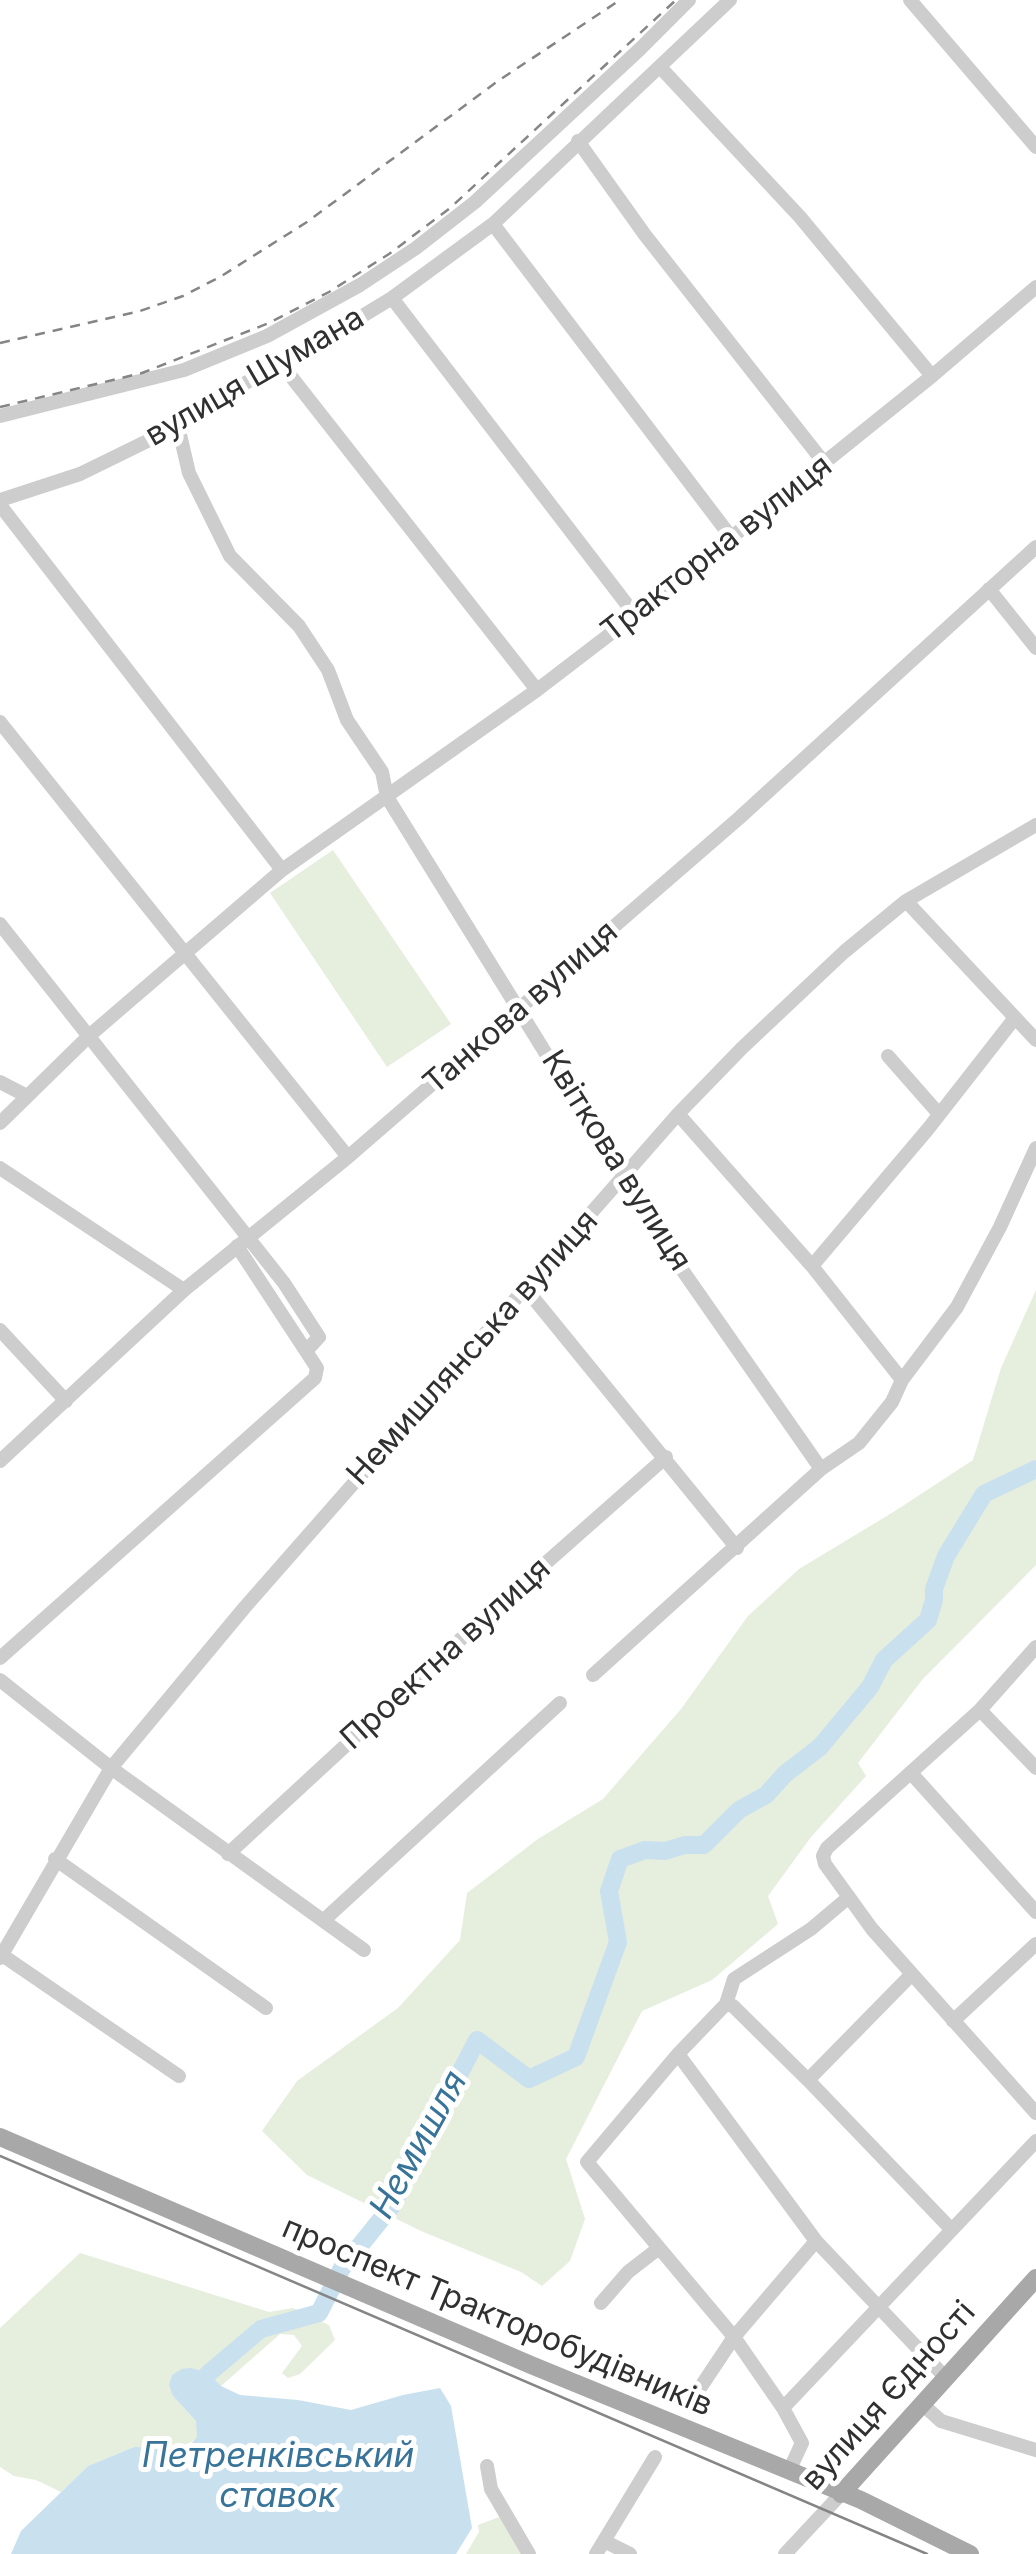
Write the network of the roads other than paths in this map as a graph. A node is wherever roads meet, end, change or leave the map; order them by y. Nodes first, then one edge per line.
1 (688, 0) edge
2 (730, 0) edge
3 (910, 0) edge
4 (660, 67) junction
5 (578, 142) junction
6 (1036, 147) edge
7 (493, 224) junction
8 (1036, 287) edge
9 (392, 298) junction
10 (282, 365) junction
11 (932, 376) junction
12 (0, 416) edge
13 (178, 426) junction
14 (825, 464) junction
15 (0, 503) edge
16 (731, 538) junction
17 (1036, 548) edge
18 (988, 589) junction
19 (635, 616) junction
20 (1036, 648) edge
21 (537, 690) junction
22 (0, 722) edge
23 (388, 798) junction
24 (1036, 826) edge
25 (282, 870) junction
26 (906, 901) junction
27 (0, 924) edge
28 (187, 953) junction
29 (520, 1009) junction
30 (1014, 1018) junction
31 (90, 1035) junction
32 (1036, 1040) edge
33 (888, 1056) dead end
34 (0, 1082) edge
35 (27, 1096) junction
36 (678, 1114) junction
37 (940, 1114) junction
38 (0, 1123) edge
39 (1036, 1148) edge
40 (348, 1158) junction
41 (0, 1168) edge
42 (624, 1178) junction
43 (243, 1242) junction
44 (812, 1266) junction
45 (526, 1288) junction
46 (184, 1290) junction
47 (0, 1330) edge
48 (902, 1380) junction
49 (66, 1402) junction
50 (666, 1458) junction
51 (0, 1461) edge
52 (821, 1469) junction
53 (737, 1548) junction
54 (1036, 1646) edge
55 (0, 1658) edge
56 (593, 1675) dead end
57 (0, 1680) edge
58 (560, 1703) dead end
59 (980, 1710) junction
60 (111, 1768) junction
61 (1036, 1768) edge
62 (911, 1773) junction
63 (228, 1854) junction
64 (55, 1859) junction
65 (849, 1897) junction
66 (1036, 1912) edge
67 (324, 1920) junction
68 (1036, 1944) edge
69 (364, 1950) dead end
70 (1, 1956) edge
71 (911, 1975) junction
72 (726, 2004) junction
73 (266, 2008) dead end
74 (953, 2021) junction
75 (678, 2054) junction
76 (178, 2076) dead end
77 (808, 2080) junction
78 (1036, 2113) edge
79 (0, 2137) edge
80 (1036, 2142) edge
81 (951, 2228) junction
82 (816, 2241) junction
83 (660, 2248) junction
84 (1036, 2278) edge
85 (601, 2303) dead end
86 (878, 2307) junction
87 (734, 2337) junction
88 (945, 2377) junction
89 (700, 2388) dead end
90 (921, 2404) junction
91 (783, 2408) junction
92 (1036, 2450) edge
93 (655, 2457) dead end
94 (487, 2466) dead end
95 (789, 2471) junction
96 (841, 2494) junction
97 (600, 2548) edge
98 (530, 2554) edge
99 (630, 2554) edge
100 (786, 2554) edge
101 (970, 2554) edge

1 - 12 street
2 - 4 street, вулиця Шумана
3 - 6 street
4 - 5 street, вулиця Шумана
4 - 11 street
5 - 7 street, вулиця Шумана
5 - 14 street
7 - 9 street, вулиця Шумана
7 - 16 street
8 - 11 street, Тракторна вулиця
9 - 10 street, вулиця Шумана
9 - 19 street
10 - 13 street, вулиця Шумана
10 - 21 street
11 - 14 street, Тракторна вулиця
13 - 15 street, вулиця Шумана
13 - 23 street, Квіткова вулиця
14 - 16 street, Тракторна вулиця
15 - 25 street
16 - 19 street, Тракторна вулиця
17 - 18 street, Танкова вулиця
18 - 20 street
18 - 29 street, Танкова вулиця
19 - 21 street, Тракторна вулиця
21 - 23 street, Тракторна вулиця
22 - 28 street
23 - 25 street, Тракторна вулиця
23 - 29 street, Квіткова вулиця
24 - 26 street, Немишлянська вулиця
25 - 28 street, Тракторна вулиця
26 - 30 street
26 - 36 street, Немишлянська вулиця
27 - 31 street
28 - 31 street, Тракторна вулиця
28 - 40 street
29 - 40 street, Танкова вулиця
29 - 42 street, Квіткова вулиця
30 - 32 street
30 - 37 street
31 - 35 street, Тракторна вулиця
31 - 43 street
33 - 37 street
34 - 35 street
35 - 38 street, Тракторна вулиця
36 - 42 street, Немишлянська вулиця
36 - 44 street
37 - 44 street
39 - 48 street
40 - 43 street, Танкова вулиця
41 - 46 street
42 - 45 street, Немишлянська вулиця
42 - 52 street, Квіткова вулиця
43 - 46 street, Танкова вулиця
43 - 55 street
44 - 48 street
45 - 50 street
45 - 60 street, Немишлянська вулиця
46 - 49 street, Танкова вулиця
47 - 49 street
48 - 52 street
49 - 51 street, Танкова вулиця
50 - 53 street
50 - 63 street, Проектна вулиця
52 - 53 street
53 - 56 street
54 - 59 street
57 - 60 street
58 - 67 street
59 - 61 street
59 - 62 street
60 - 63 street
60 - 64 street, Немишлянська вулиця
62 - 65 street
62 - 66 street
63 - 67 street
64 - 70 street, Немишлянська вулиця
64 - 73 street
65 - 71 street
65 - 72 street
67 - 69 street
68 - 74 street
70 - 76 street
71 - 74 street
71 - 77 street
72 - 75 street
72 - 77 street
74 - 78 street
75 - 82 street
75 - 83 street
77 - 81 street
79 - 95 main road, проспект Тракторобудівників
80 - 81 street
81 - 86 street
82 - 86 street
82 - 87 street
83 - 85 street
83 - 87 street
84 - 88 main road, вулиця Єдності
86 - 88 street
86 - 91 street
87 - 89 street
87 - 91 street
88 - 90 main road, вулиця Єдності
90 - 92 street
90 - 96 main road, вулиця Єдності
91 - 95 street
93 - 97 street
94 - 98 street
95 - 96 main road, проспект Тракторобудівників
96 - 100 street, вулиця Єдності
96 - 101 main road, проспект Тракторобудівників
97 - 99 street

